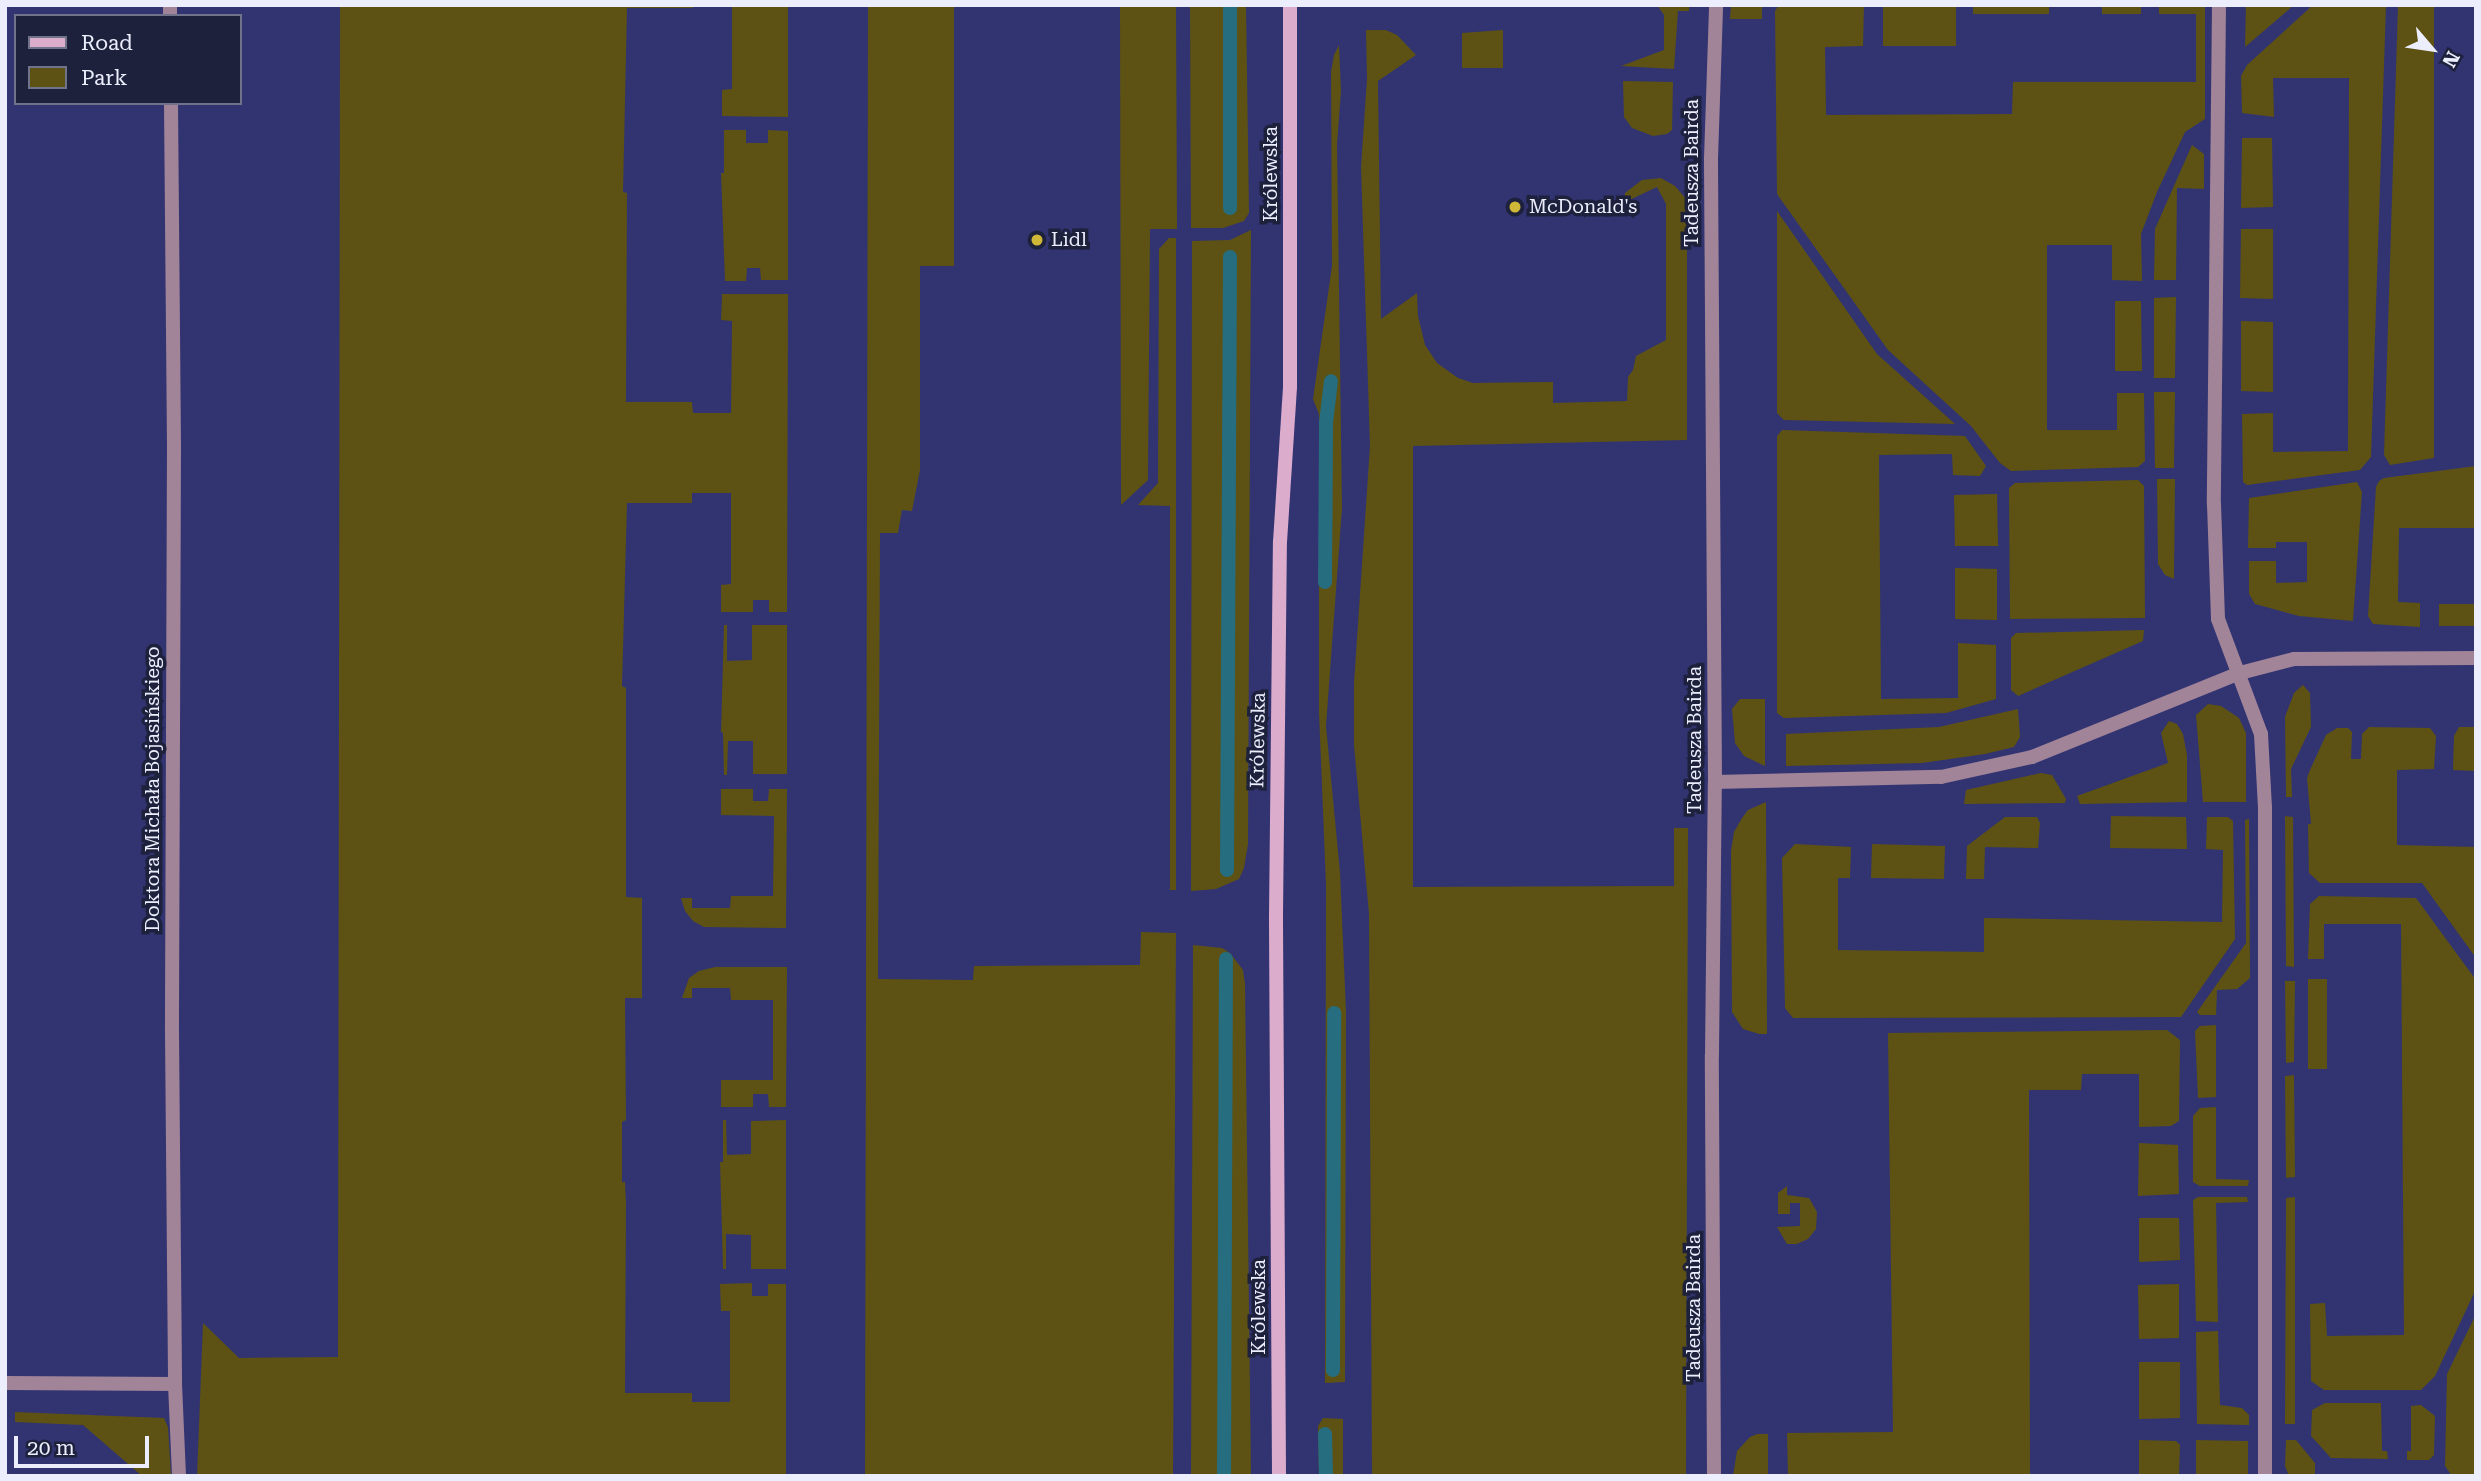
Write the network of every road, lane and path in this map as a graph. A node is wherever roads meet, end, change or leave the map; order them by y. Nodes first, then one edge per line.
1 (1290, 5) edge
2 (1716, 5) edge
3 (2219, 5) edge
4 (171, 105) edge
5 (2476, 658) edge
6 (2240, 673) junction
7 (1715, 782) junction
8 (5, 1383) edge
9 (175, 1384) junction
10 (179, 1476) edge
11 (1279, 1476) edge
12 (1714, 1476) edge
13 (2265, 1476) edge

1 - 11 main road, Królewska
2 - 7 street, Tadeusza Bairda
3 - 6 street
4 - 9 street, Doktora Michała Bojasińskiego
5 - 6 street
6 - 7 street
6 - 13 street
7 - 12 street, Tadeusza Bairda
8 - 9 street
9 - 10 street, Doktora Michała Bojasińskiego

